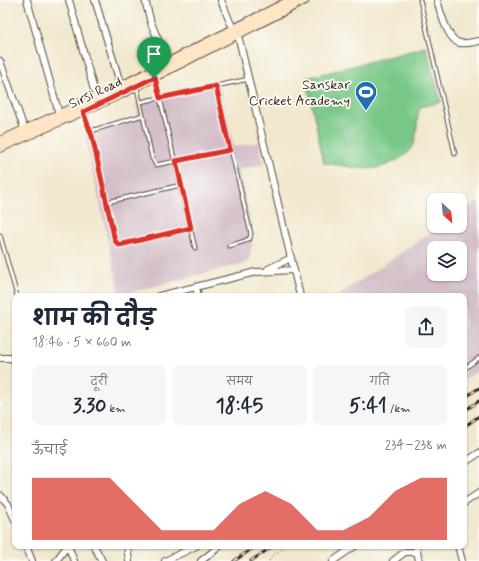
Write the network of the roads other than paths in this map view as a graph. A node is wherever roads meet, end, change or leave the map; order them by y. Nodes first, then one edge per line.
1 (27, 0) edge
2 (69, 0) edge
3 (95, 0) edge
4 (145, 0) edge
5 (221, 0) edge
6 (291, 0) edge
7 (305, 0) edge
8 (420, 0) edge
9 (437, 0) edge
10 (236, 32) junction
11 (479, 41) edge
12 (0, 61) edge
13 (168, 63) junction
14 (155, 77) junction
15 (249, 79) junction
16 (121, 86) junction
17 (136, 86) junction
18 (216, 86) junction
19 (160, 98) junction
20 (97, 101) junction
21 (140, 102) junction
22 (83, 112) junction
23 (59, 114) junction
24 (143, 115) junction
25 (24, 131) junction
26 (92, 136) junction
27 (0, 141) edge
28 (0, 148) edge
29 (230, 150) junction
30 (455, 154) dead end
31 (176, 161) junction
32 (181, 185) junction
33 (107, 202) junction
34 (191, 228) junction
35 (0, 235) edge
36 (229, 246) dead end
37 (195, 248) dead end
38 (291, 258) junction
39 (294, 270) junction
40 (265, 271) junction
41 (196, 287) junction
42 (16, 293) edge
43 (171, 293) edge
44 (197, 293) edge
45 (299, 293) edge
46 (0, 358) edge
47 (479, 358) edge
48 (12, 359) edge
49 (467, 367) edge
50 (479, 453) edge
51 (467, 461) edge
52 (0, 493) edge
53 (479, 493) edge
54 (467, 499) edge
55 (12, 513) edge
56 (27, 549) edge
57 (65, 549) edge
58 (68, 549) edge
59 (96, 549) edge
60 (127, 549) edge
61 (190, 549) edge
62 (216, 549) edge
63 (351, 549) edge
64 (416, 549) edge
65 (459, 549) edge
66 (32, 561) edge
67 (56, 561) edge
68 (74, 561) edge
69 (102, 561) edge
70 (129, 561) edge
71 (165, 561) edge
72 (201, 561) edge
73 (333, 561) edge
74 (393, 561) edge
75 (419, 561) edge
76 (462, 561) edge

1 - 23 street
2 - 20 street
3 - 16 street
4 - 13 street
5 - 10 street
6 - 10 main road, Sirsi Road
7 - 10 main road, Sirsi Road
8 - 30 lane
9 - 11 street
10 - 13 main road, Sirsi Road
10 - 14 main road, Sirsi Road
10 - 15 street
12 - 25 street
13 - 16 main road, Sirsi Road
14 - 17 main road, Sirsi Road
14 - 19 lane
15 - 18 lane
15 - 38 street
16 - 20 main road, Sirsi Road
17 - 20 main road, Sirsi Road
17 - 21 lane
18 - 19 lane
18 - 29 lane
19 - 21 lane
19 - 31 lane
20 - 22 main road, Sirsi Road
20 - 23 main road, Sirsi Road
21 - 24 lane
22 - 26 lane
22 - 28 main road, Sirsi Road
23 - 25 main road, Sirsi Road
24 - 26 lane
24 - 31 lane
25 - 27 main road, Sirsi Road
26 - 33 lane
29 - 31 lane
29 - 36 lane
31 - 32 lane
32 - 33 lane
32 - 34 lane
33 - 34 lane
34 - 37 lane
35 - 42 lane
38 - 39 street
38 - 40 street
39 - 40 street
39 - 45 street
40 - 41 street
41 - 43 street
41 - 44 street
46 - 48 street
47 - 49 lane
50 - 51 street
52 - 55 street
53 - 54 street
56 - 66 street
57 - 67 street
58 - 68 street
59 - 69 street
60 - 70 street
61 - 71 street
62 - 72 street
63 - 73 street
64 - 74 street
64 - 75 street
65 - 76 street

